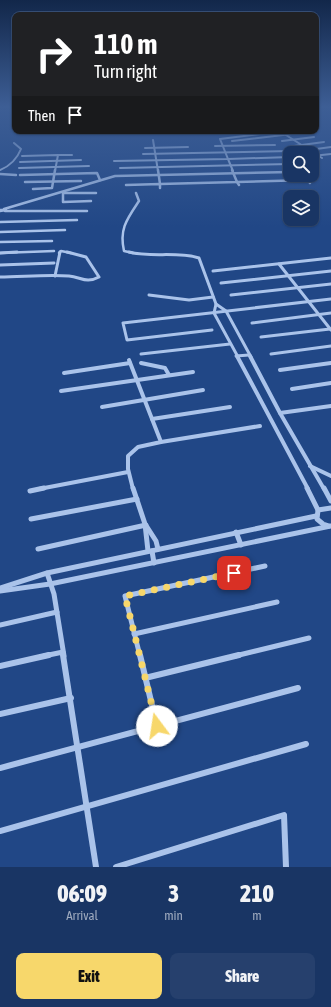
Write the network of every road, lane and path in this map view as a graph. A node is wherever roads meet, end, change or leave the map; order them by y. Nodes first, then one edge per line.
1 (18, 146) edge
2 (222, 146) edge
3 (188, 147) dead end
4 (331, 147) edge
5 (145, 148) dead end
6 (155, 148) junction
7 (319, 149) edge
8 (283, 151) edge
9 (225, 152) junction
10 (143, 154) dead end
11 (156, 154) junction
12 (331, 154) edge
13 (58, 155) junction
14 (72, 155) dead end
15 (319, 155) edge
16 (22, 156) dead end
17 (319, 156) edge
18 (283, 157) edge
19 (322, 158) dead end
20 (228, 159) junction
21 (80, 160) dead end
22 (156, 160) junction
23 (57, 161) junction
24 (114, 161) dead end
25 (20, 162) dead end
26 (283, 164) edge
27 (231, 165) junction
28 (89, 166) dead end
29 (56, 167) junction
30 (157, 167) junction
31 (19, 168) dead end
32 (120, 168) dead end
33 (0, 170) edge
34 (283, 172) edge
35 (0, 174) edge
36 (54, 174) junction
37 (234, 174) junction
38 (16, 175) dead end
39 (20, 175) dead end
40 (159, 176) junction
41 (81, 180) dead end
42 (100, 180) junction
43 (54, 181) junction
44 (283, 181) edge
45 (25, 182) dead end
46 (160, 184) junction
47 (238, 184) junction
48 (126, 185) dead end
49 (160, 188) dead end
50 (33, 189) dead end
51 (64, 193) junction
52 (96, 193) dead end
53 (136, 193) dead end
54 (91, 201) dead end
55 (0, 211) edge
56 (5, 211) junction
57 (87, 211) dead end
58 (77, 220) dead end
59 (0, 222) edge
60 (65, 230) dead end
61 (0, 232) edge
62 (52, 241) dead end
63 (0, 242) edge
64 (54, 251) dead end
65 (0, 253) edge
66 (331, 258) edge
67 (54, 263) dead end
68 (280, 264) junction
69 (0, 265) edge
70 (213, 271) dead end
71 (331, 271) edge
72 (55, 276) junction
73 (288, 276) junction
74 (0, 277) edge
75 (222, 283) dead end
76 (331, 284) edge
77 (298, 287) junction
78 (149, 295) dead end
79 (231, 295) dead end
80 (213, 298) junction
81 (331, 299) edge
82 (309, 301) junction
83 (216, 304) junction
84 (226, 311) junction
85 (214, 312) junction
86 (331, 313) edge
87 (319, 315) junction
88 (252, 322) dead end
89 (212, 330) dead end
90 (331, 330) edge
91 (261, 337) dead end
92 (230, 344) junction
93 (331, 346) edge
94 (141, 354) dead end
95 (271, 354) dead end
96 (249, 355) junction
97 (236, 356) junction
98 (141, 363) dead end
99 (331, 363) edge
100 (280, 370) dead end
101 (193, 372) dead end
102 (64, 373) dead end
103 (169, 375) junction
104 (137, 380) junction
105 (331, 383) edge
106 (292, 389) dead end
107 (203, 390) dead end
108 (61, 391) dead end
109 (144, 399) junction
110 (102, 406) dead end
111 (331, 406) edge
112 (230, 407) dead end
113 (280, 413) junction
114 (152, 419) junction
115 (260, 426) dead end
116 (161, 442) junction
117 (310, 466) junction
118 (128, 472) junction
119 (331, 476) edge
120 (30, 491) dead end
121 (137, 498) junction
122 (331, 501) edge
123 (331, 508) edge
124 (317, 513) junction
125 (31, 519) dead end
126 (146, 526) junction
127 (331, 526) edge
128 (236, 532) junction
129 (241, 545) junction
130 (38, 549) dead end
131 (158, 549) junction
132 (150, 551) junction
133 (154, 563) junction
134 (264, 566) dead end
135 (47, 573) junction
136 (50, 584) junction
137 (0, 588) edge
138 (0, 591) edge
139 (277, 602) dead end
140 (57, 612) junction
141 (0, 625) edge
142 (134, 634) junction
143 (309, 638) dead end
144 (63, 652) junction
145 (0, 666) edge
146 (145, 678) junction
147 (298, 688) dead end
148 (71, 698) junction
149 (0, 714) edge
150 (157, 726) junction
151 (306, 744) dead end
152 (78, 748) junction
153 (0, 768) edge
154 (87, 807) junction
155 (0, 831) edge
156 (96, 867) edge
157 (116, 867) edge
158 (286, 867) edge

1 - 33 street
2 - 9 street
3 - 6 street
4 - 7 street
5 - 6 street
6 - 11 street
8 - 9 street
9 - 11 street
9 - 20 street
10 - 11 street
11 - 22 street
12 - 15 street
13 - 14 street
13 - 16 street
13 - 23 street
17 - 19 street
18 - 20 street
20 - 22 street
20 - 27 street
21 - 23 street
22 - 24 street
22 - 30 street
23 - 25 street
23 - 29 street
26 - 27 street
27 - 30 street
27 - 37 street
28 - 29 street
29 - 31 street
29 - 36 street
30 - 32 street
30 - 40 street
34 - 37 street
35 - 38 street
36 - 39 street
36 - 42 street
36 - 43 street
37 - 40 street
37 - 47 street
40 - 42 street
40 - 46 street
40 - 51 street
41 - 43 street
42 - 56 street
43 - 45 street
43 - 50 street
44 - 47 street
46 - 47 street
46 - 48 street
46 - 49 street
51 - 52 street
51 - 54 street
51 - 56 street
53 - 80 street
55 - 56 street
56 - 57 street
56 - 59 street
58 - 59 street
60 - 61 street
62 - 63 street
64 - 65 street
66 - 68 street
67 - 69 street
68 - 70 street
68 - 73 street
71 - 73 street
72 - 72 street
72 - 74 street
73 - 75 street
73 - 77 street
76 - 77 street
77 - 79 street
77 - 82 street
78 - 80 street
80 - 83 street
81 - 82 street
82 - 84 street
82 - 87 street
83 - 84 street
83 - 85 street
84 - 85 street
84 - 96 street
85 - 89 street
85 - 92 street
86 - 87 street
87 - 88 street
87 - 90 street
90 - 91 street
92 - 94 street
92 - 97 street
93 - 95 street
96 - 97 street
96 - 113 street
97 - 124 street
98 - 103 street
99 - 100 street
101 - 103 street
102 - 104 street
103 - 104 street
104 - 108 street
104 - 109 street
105 - 106 street
107 - 109 street
109 - 110 street
109 - 114 street
111 - 113 street
112 - 114 street
113 - 117 street
114 - 116 street
115 - 116 street
116 - 118 street
117 - 119 street
117 - 122 street
118 - 120 street
118 - 121 street
121 - 125 street
121 - 126 street
123 - 124 street
124 - 127 street
124 - 128 street
126 - 130 street
126 - 131 street
126 - 132 street
127 - 129 street
128 - 129 street
128 - 131 street
129 - 133 street
131 - 132 street
132 - 133 street
132 - 135 street
133 - 136 street
134 - 142 street
135 - 136 street
135 - 137 street
136 - 138 street
136 - 140 street
139 - 142 street
140 - 141 street
140 - 144 street
142 - 146 street
143 - 146 street
144 - 145 street
144 - 148 street
146 - 150 street
147 - 150 street
148 - 149 street
148 - 152 street
150 - 152 street
151 - 154 street
152 - 153 street
152 - 154 street
154 - 155 street
154 - 156 street
157 - 158 street

